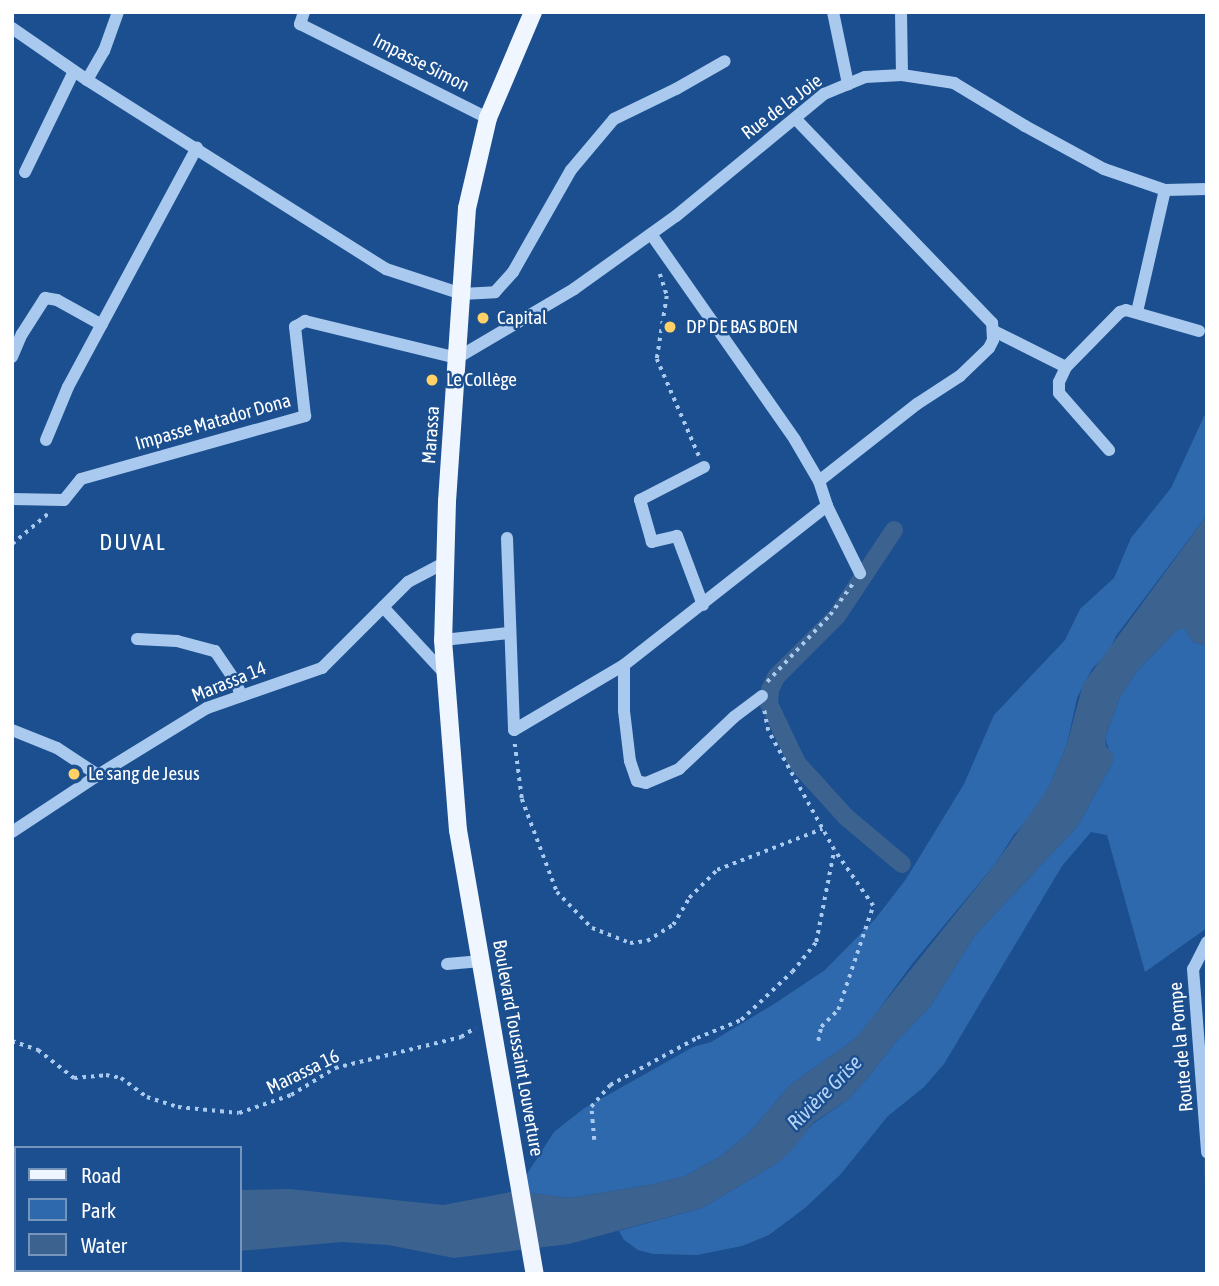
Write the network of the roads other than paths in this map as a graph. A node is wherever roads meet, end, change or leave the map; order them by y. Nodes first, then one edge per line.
1 (118, 12) edge
2 (533, 12) edge
3 (834, 12) edge
4 (901, 12) edge
5 (302, 18) edge
6 (12, 28) edge
7 (725, 61) dead end
8 (74, 71) junction
9 (902, 75) junction
10 (87, 80) junction
11 (848, 84) junction
12 (488, 118) junction
13 (795, 118) junction
14 (197, 147) junction
15 (25, 172) dead end
16 (1207, 189) edge
17 (1165, 190) junction
18 (651, 234) junction
19 (462, 294) junction
20 (1137, 312) junction
21 (102, 326) junction
22 (994, 331) junction
23 (1199, 331) dead end
24 (12, 357) edge
25 (457, 358) junction
26 (1066, 367) junction
27 (46, 440) dead end
28 (1109, 450) dead end
29 (704, 467) road end
30 (819, 481) junction
31 (12, 499) edge
32 (827, 506) junction
33 (507, 538) dead end
34 (444, 562) junction
35 (860, 573) road end
36 (703, 604) junction
37 (383, 607) junction
38 (509, 633) junction
39 (137, 639) dead end
40 (443, 640) junction
41 (624, 665) junction
42 (445, 674) junction
43 (241, 696) junction
44 (762, 696) road end
45 (12, 730) edge
46 (98, 775) junction
47 (458, 830) joint
48 (12, 832) edge
49 (1207, 942) edge
50 (481, 961) junction
51 (447, 964) dead end
52 (1207, 1152) edge
53 (535, 1273) edge

1 - 10 street
2 - 12 main road, Marassa
3 - 11 street
4 - 9 street
5 - 12 street, Impasse Simon
6 - 8 street
7 - 19 street
8 - 10 street
8 - 15 street
9 - 11 street, Rue de la Joie
9 - 17 street, Rue de la Joie
10 - 14 street
11 - 13 street, Rue de la Joie
12 - 19 main road, Marassa
13 - 18 street, Rue de la Joie
13 - 22 street
14 - 19 street
14 - 21 street
16 - 17 street, Rue de la Joie
17 - 20 street
18 - 25 street, Rue de la Joie
18 - 30 street
19 - 25 main road, Marassa
20 - 23 street
20 - 26 street
21 - 24 street
21 - 27 street
22 - 26 street
22 - 30 street
25 - 31 street, Impasse Matador Dona
25 - 34 main road, Marassa
26 - 28 street
29 - 36 street
30 - 32 street
32 - 35 street
32 - 36 street
33 - 38 street
34 - 37 street, Marassa 14
34 - 40 main road, Marassa
36 - 41 street
37 - 42 street
37 - 43 street, Marassa 14
38 - 40 street
38 - 41 street
39 - 43 street
40 - 42 main road, Marassa
41 - 44 street
42 - 47 main road, Marassa
43 - 46 street, Marassa 14
45 - 46 street
46 - 48 street, Marassa 14
47 - 50 main road, Boulevard Toussaint Louverture
49 - 52 street, Route de la Pompe
50 - 51 street
50 - 53 main road, Boulevard Toussaint Louverture

